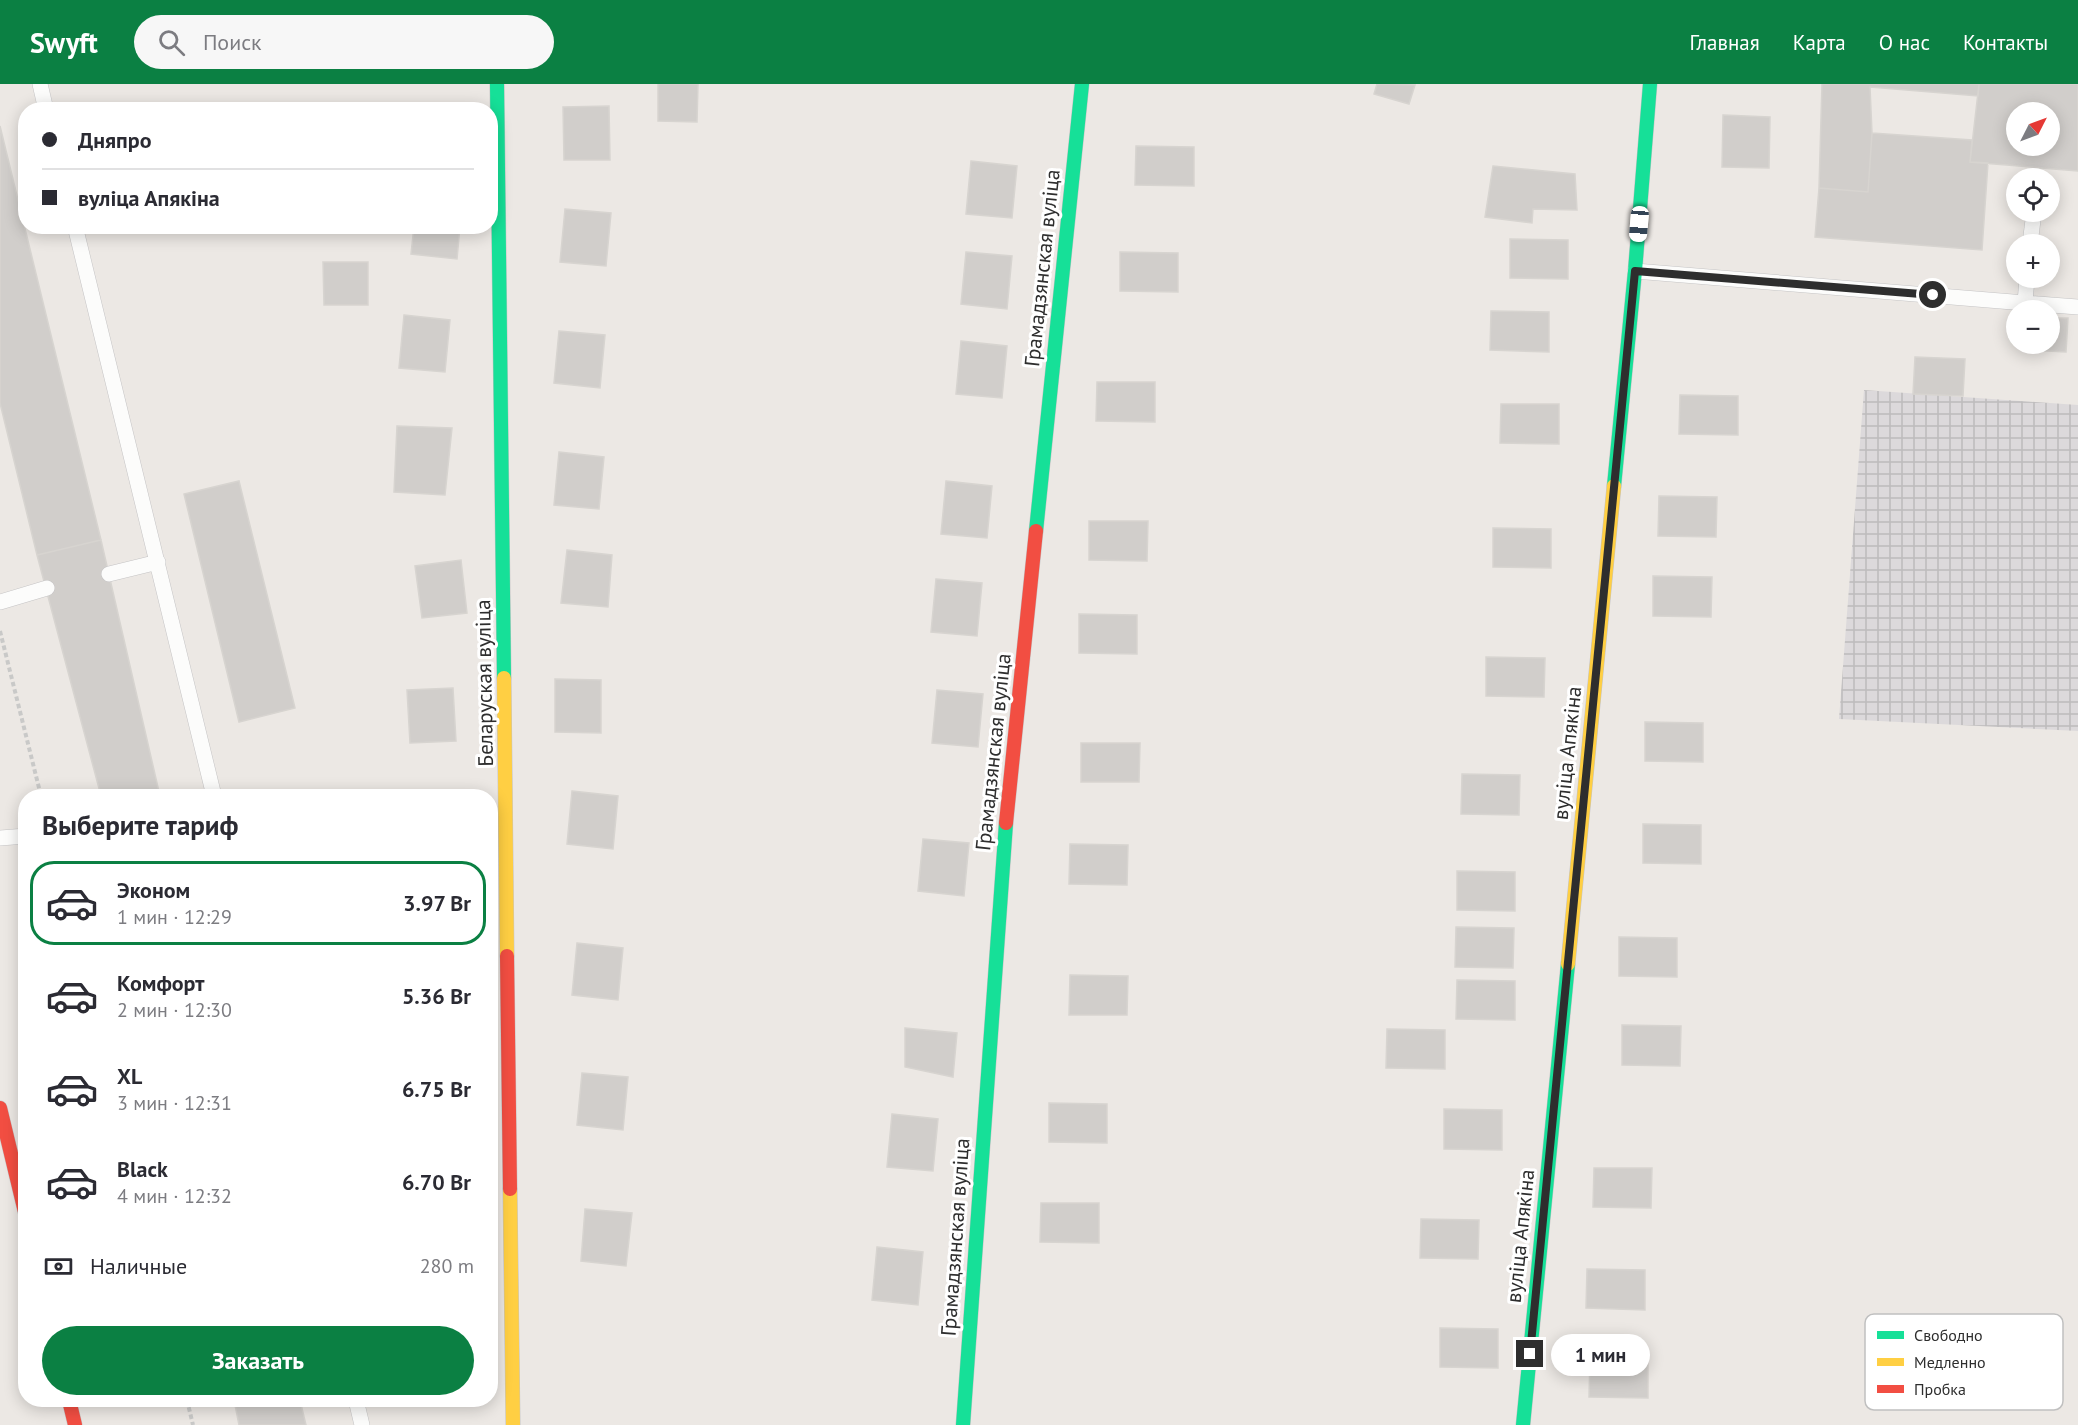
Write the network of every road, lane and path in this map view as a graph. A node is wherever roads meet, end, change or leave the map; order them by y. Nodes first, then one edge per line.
1 (40, 84) edge
2 (497, 84) edge
3 (1082, 84) edge
4 (1650, 84) edge
5 (44, 102) edge
6 (497, 102) edge
7 (498, 168) edge
8 (77, 234) edge
9 (1635, 271) junction
10 (2006, 301) edge
11 (2060, 306) edge
12 (2078, 307) edge
13 (158, 562) junction
14 (109, 574) dead end
15 (48, 588) dead end
16 (0, 602) edge
17 (0, 631) edge
18 (39, 789) edge
19 (212, 789) edge
20 (18, 837) edge
21 (0, 838) edge
22 (0, 1108) edge
23 (18, 1183) edge
24 (71, 1407) edge
25 (189, 1407) edge
26 (358, 1407) edge
27 (75, 1425) edge
28 (193, 1425) edge
29 (362, 1425) edge
30 (513, 1425) edge
31 (963, 1425) edge
32 (1523, 1425) edge

1 - 5 lane
2 - 6 street, Беларуская вуліца
3 - 31 street, Грамадзянская вуліца
4 - 9 street, вуліца Апякіна
7 - 30 street, Беларуская вуліца
8 - 13 lane
9 - 10 lane
9 - 32 street, вуліца Апякіна
11 - 12 lane
13 - 14 lane
13 - 19 lane
15 - 16 lane
17 - 18 path
20 - 21 lane
22 - 23 street
24 - 27 street
25 - 28 path
26 - 29 lane

